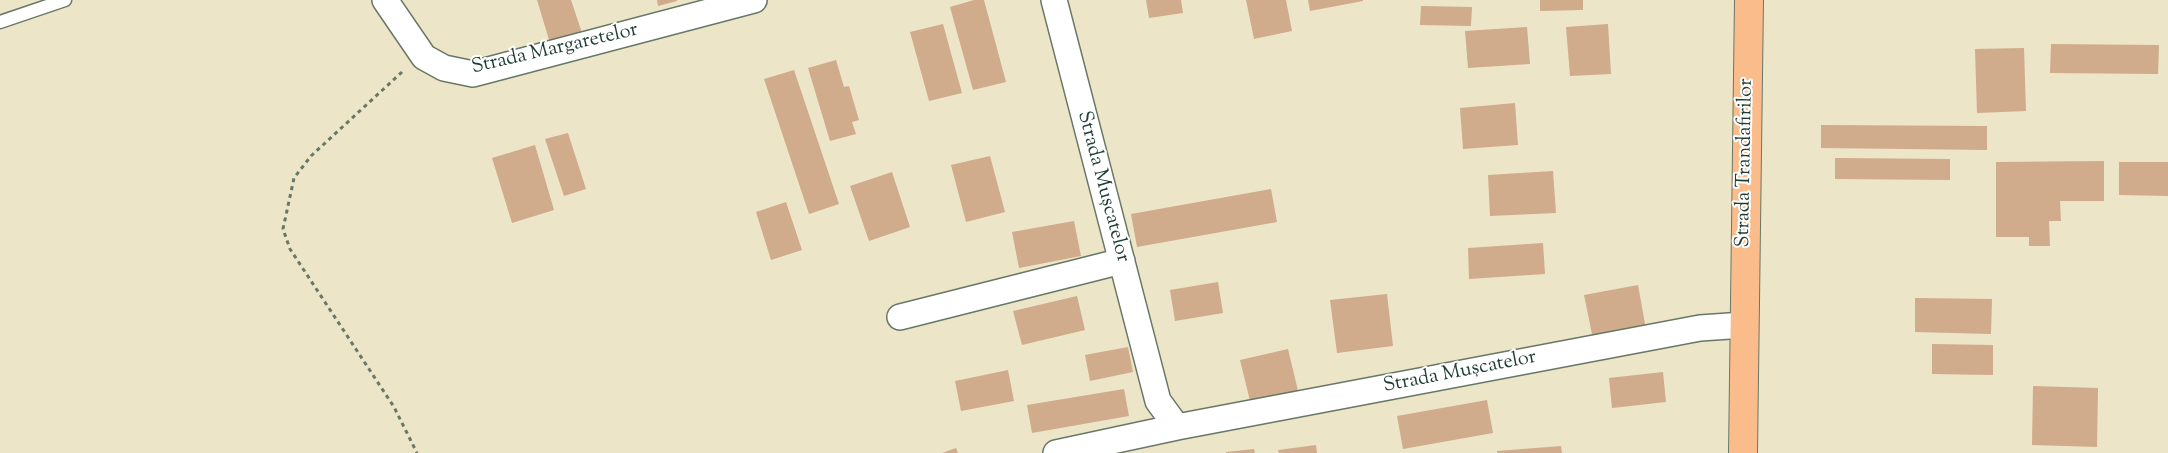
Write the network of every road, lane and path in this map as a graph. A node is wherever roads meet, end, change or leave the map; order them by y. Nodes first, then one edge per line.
1 (65, 0) edge
2 (385, 0) edge
3 (754, 0) edge
4 (1054, 0) edge
5 (1749, 0) edge
6 (0, 22) edge
7 (419, 50) junction
8 (1122, 261) junction
9 (900, 317) dead end
10 (1744, 325) junction
11 (1177, 427) junction
12 (418, 453) edge
13 (1056, 453) edge
14 (1742, 453) edge

1 - 6 lane
2 - 7 street, Strada Margaretelor
3 - 7 street, Strada Margaretelor
4 - 8 street, Strada Mușcatelor
5 - 10 main road, Strada Trandafirilor
7 - 12 path
8 - 9 street
8 - 11 street, Strada Mușcatelor
10 - 11 street, Strada Mușcatelor
10 - 14 main road, Strada Trandafirilor
11 - 13 street, Strada Mușcatelor

